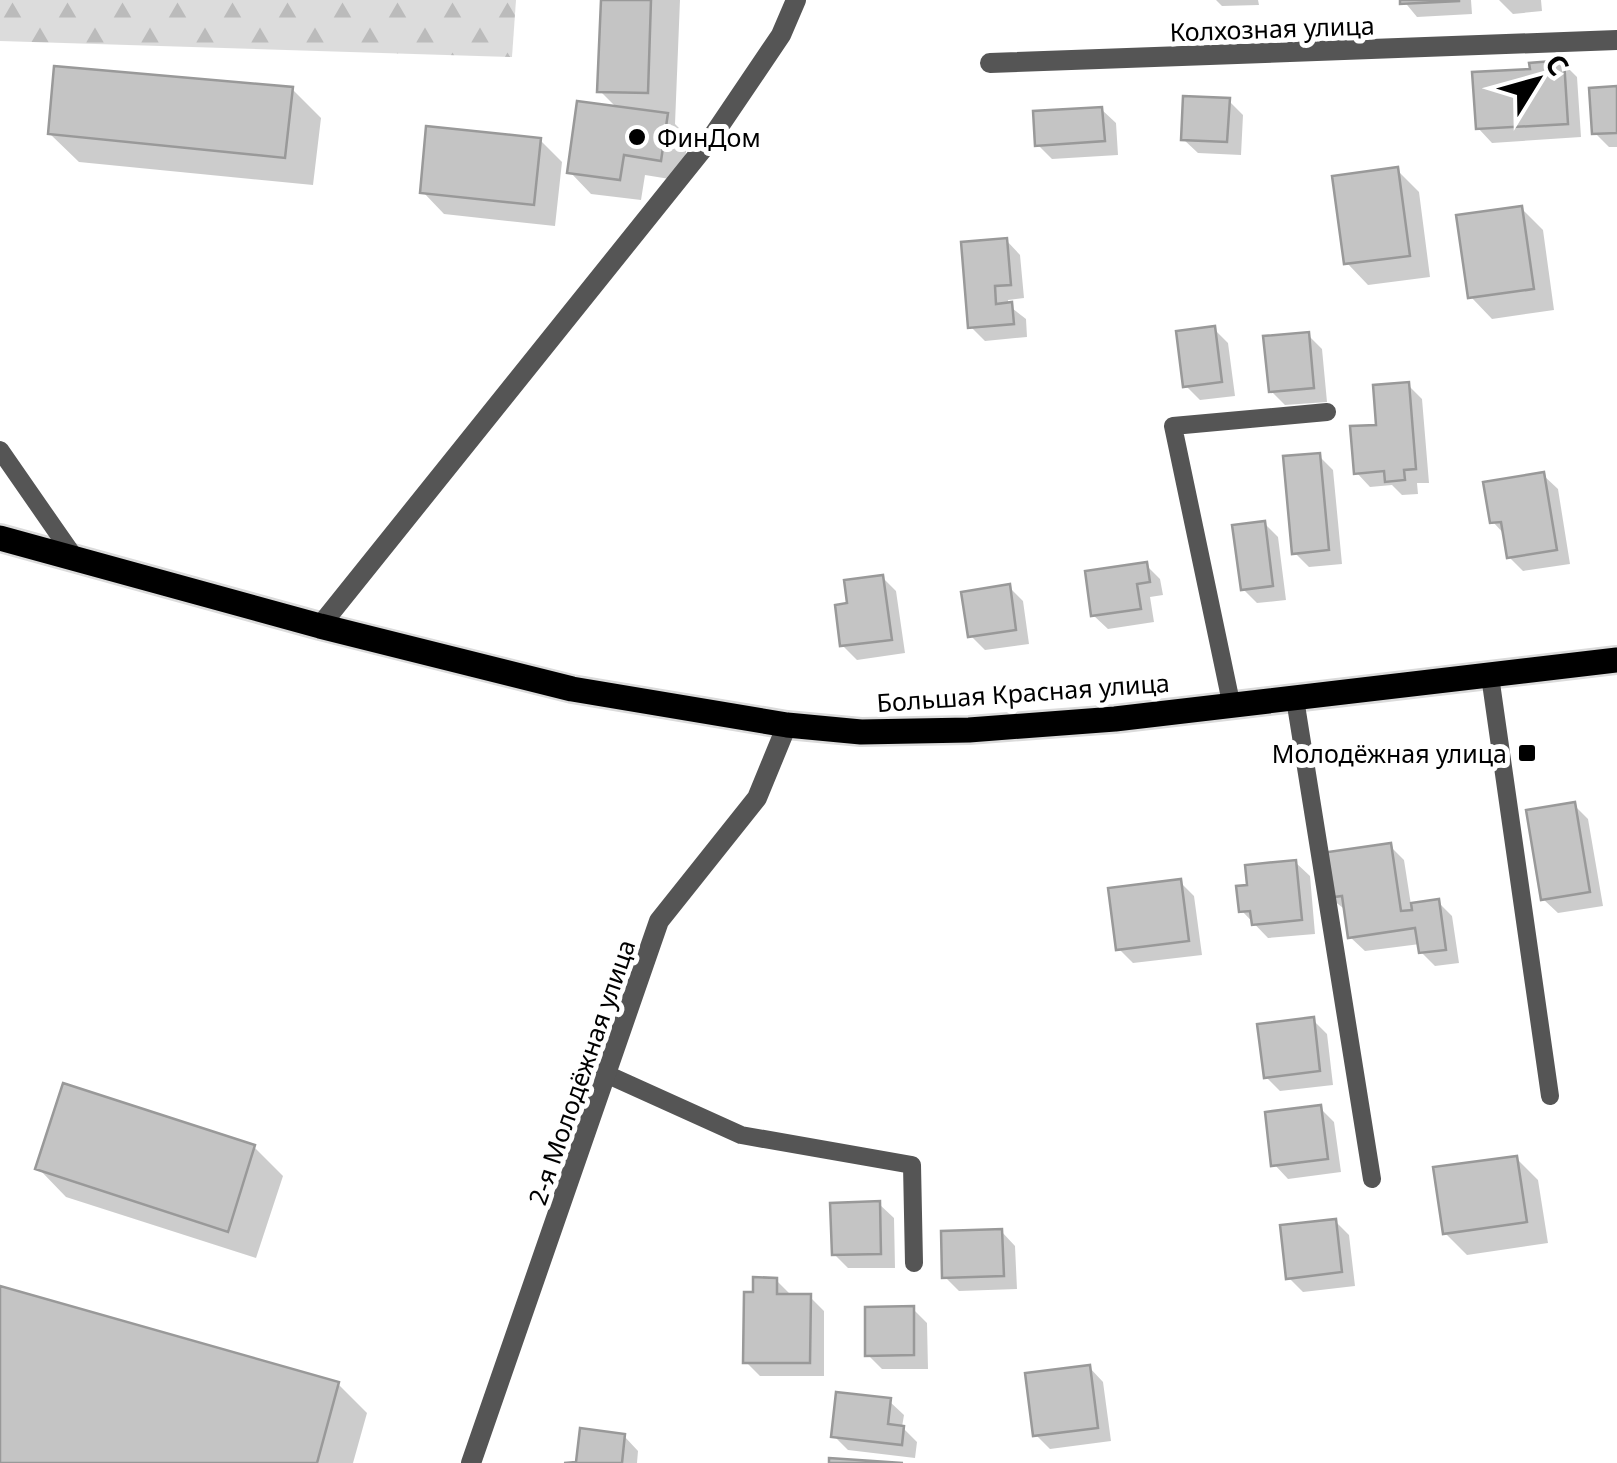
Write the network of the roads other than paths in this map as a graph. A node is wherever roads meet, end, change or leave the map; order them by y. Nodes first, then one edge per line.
1 (796, 0) edge
2 (1617, 40) edge
3 (990, 63) dead end
4 (1327, 412) dead end
5 (0, 450) edge
6 (0, 538) edge
7 (75, 558) junction
8 (320, 626) junction
9 (1617, 660) edge
10 (1490, 676) junction
11 (1294, 699) junction
12 (1232, 707) junction
13 (787, 724) junction
14 (606, 1074) junction
15 (1550, 1096) dead end
16 (1372, 1179) dead end
17 (914, 1264) dead end
18 (471, 1463) edge

1 - 8 street
2 - 3 street, Колхозная улица
4 - 12 lane
5 - 7 lane
6 - 7 main road, Большая Красная улица
7 - 8 main road, Большая Красная улица
8 - 13 main road, Большая Красная улица
9 - 10 main road, Большая Красная улица
10 - 11 main road, Большая Красная улица
10 - 15 lane
11 - 12 main road, Большая Красная улица
11 - 16 lane
12 - 13 main road, Большая Красная улица
13 - 14 street, 2-я Молодёжная улица
14 - 17 lane
14 - 18 street, 2-я Молодёжная улица

